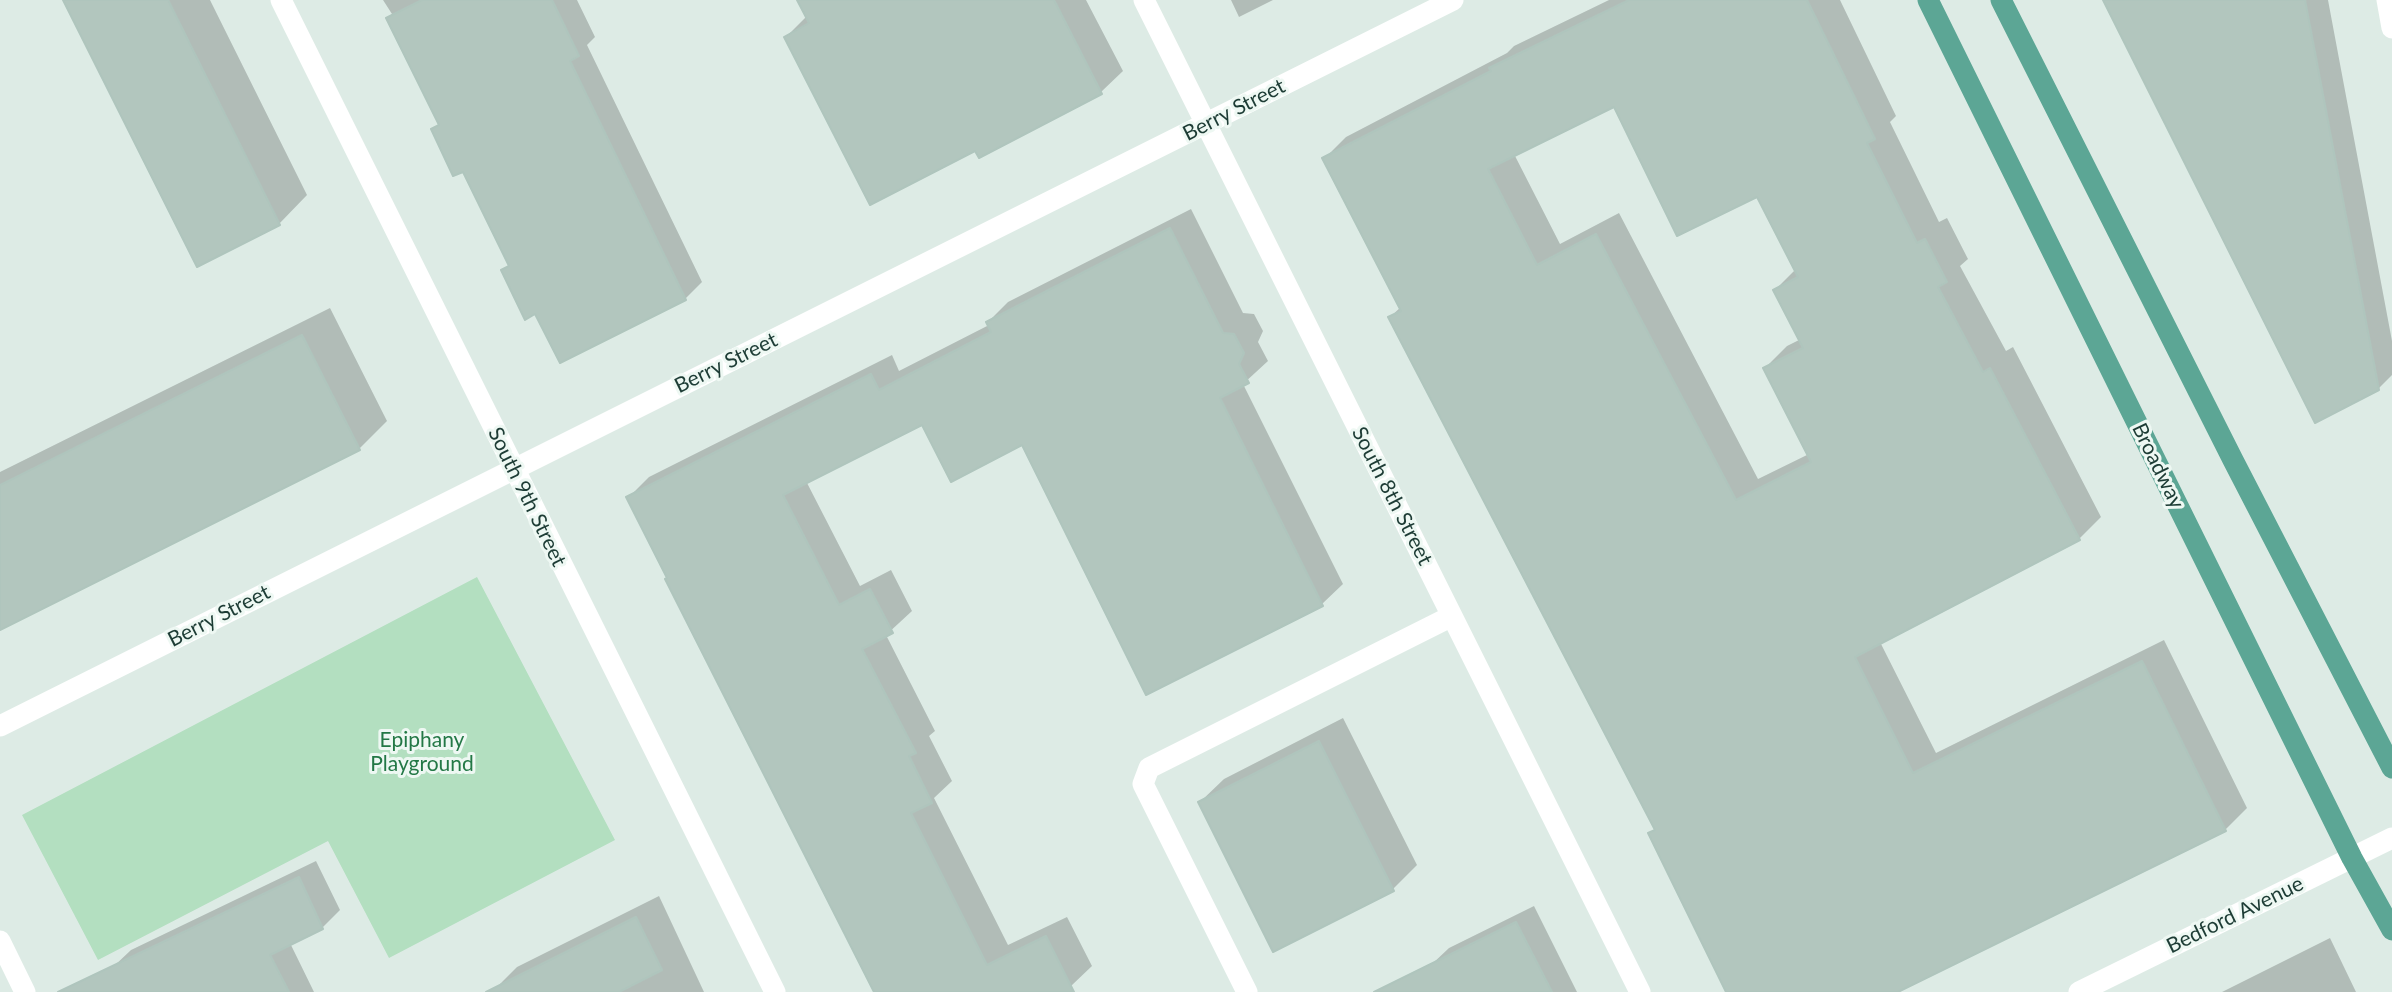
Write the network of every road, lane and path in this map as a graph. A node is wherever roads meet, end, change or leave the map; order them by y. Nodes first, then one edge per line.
1 (281, 0) edge
2 (1144, 0) edge
3 (1453, 0) edge
4 (1928, 0) edge
5 (2001, 0) edge
6 (2387, 0) edge
7 (2392, 28) edge
8 (1206, 123) junction
9 (513, 469) junction
10 (1452, 615) junction
11 (0, 726) edge
12 (2392, 768) edge
13 (2392, 838) edge
14 (2352, 858) junction
15 (2392, 930) edge
16 (0, 941) edge
17 (26, 992) edge
18 (775, 992) edge
19 (1247, 992) edge
20 (1640, 992) edge
21 (2079, 992) edge

1 - 9 street, South 9th Street
2 - 8 street, South 8th Street
3 - 8 street, Berry Street
4 - 14 main road, Broadway
5 - 12 main road
6 - 7 street
8 - 9 street, Berry Street
8 - 10 street, South 8th Street
9 - 11 street, Berry Street
9 - 18 street, South 9th Street
10 - 19 street
10 - 20 street, South 8th Street
13 - 14 street, Bedford Avenue
14 - 15 main road, Broadway
14 - 21 street, Bedford Avenue
16 - 17 street

